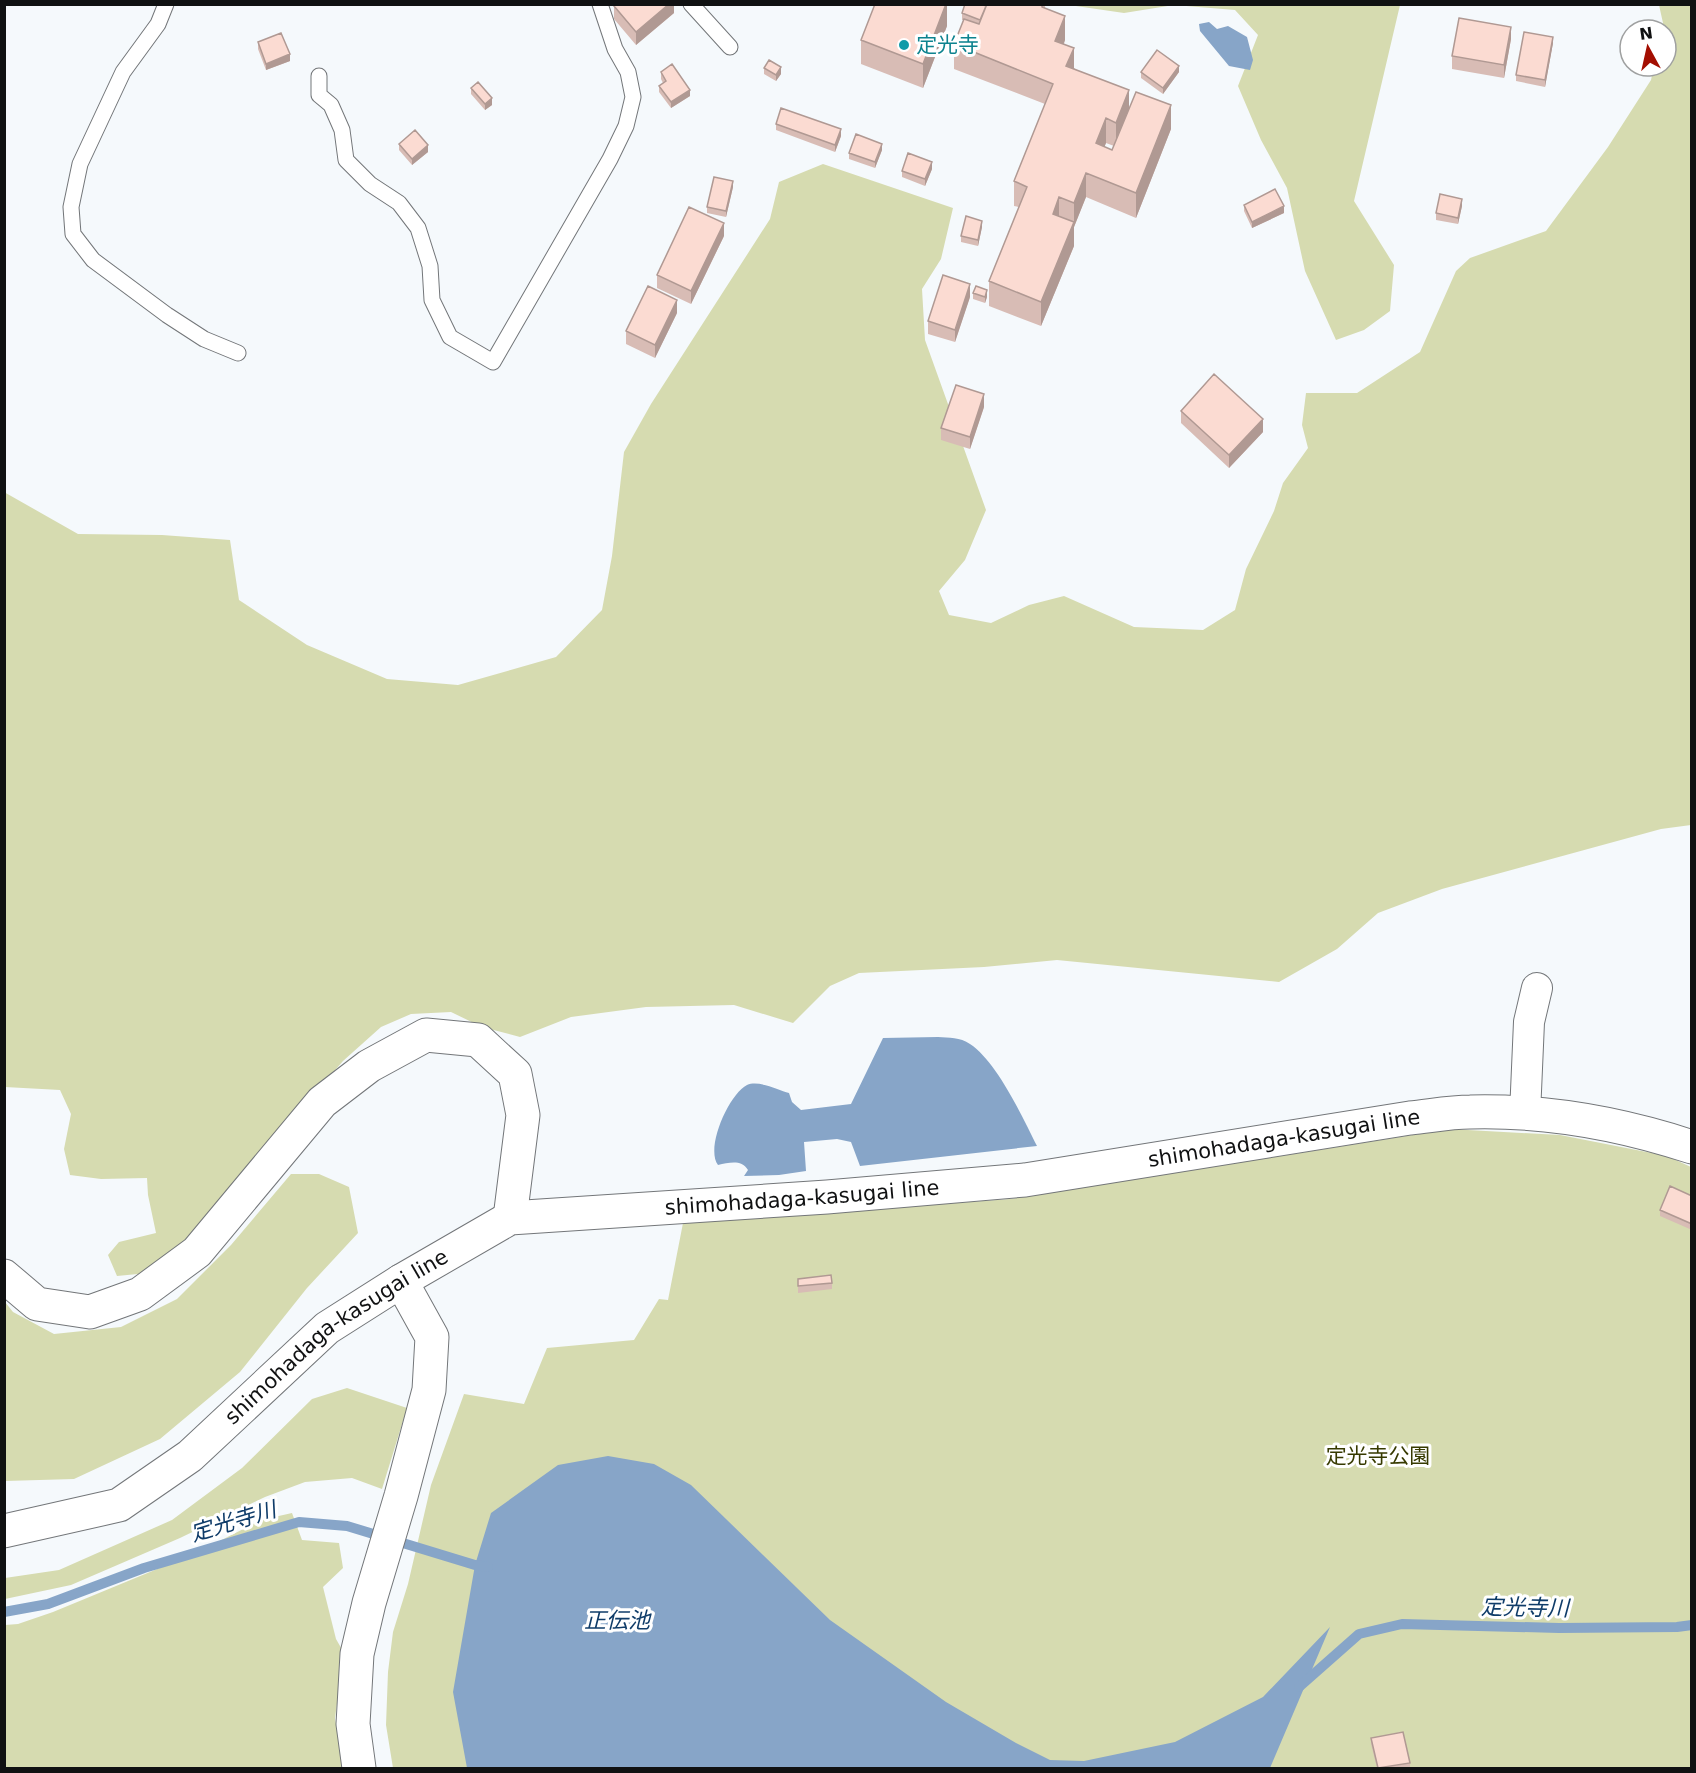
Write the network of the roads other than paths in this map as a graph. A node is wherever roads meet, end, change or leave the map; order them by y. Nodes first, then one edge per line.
1 (166, 4) edge
2 (600, 4) edge
3 (691, 4) edge
4 (730, 47) dead end
5 (319, 76) dead end
6 (238, 353) dead end
7 (1537, 988) dead end
8 (1525, 1114) junction
9 (1692, 1147) edge
10 (510, 1218) junction
11 (4, 1276) edge
12 (402, 1281) junction
13 (4, 1531) edge
14 (359, 1768) edge

1 - 6 lane
2 - 5 lane
3 - 4 lane
7 - 8 street
8 - 9 main road, shimohadaga-kasugai line
8 - 10 main road, shimohadaga-kasugai line
10 - 11 main road
10 - 12 main road, shimohadaga-kasugai line
12 - 13 main road, shimohadaga-kasugai line
12 - 14 main road

